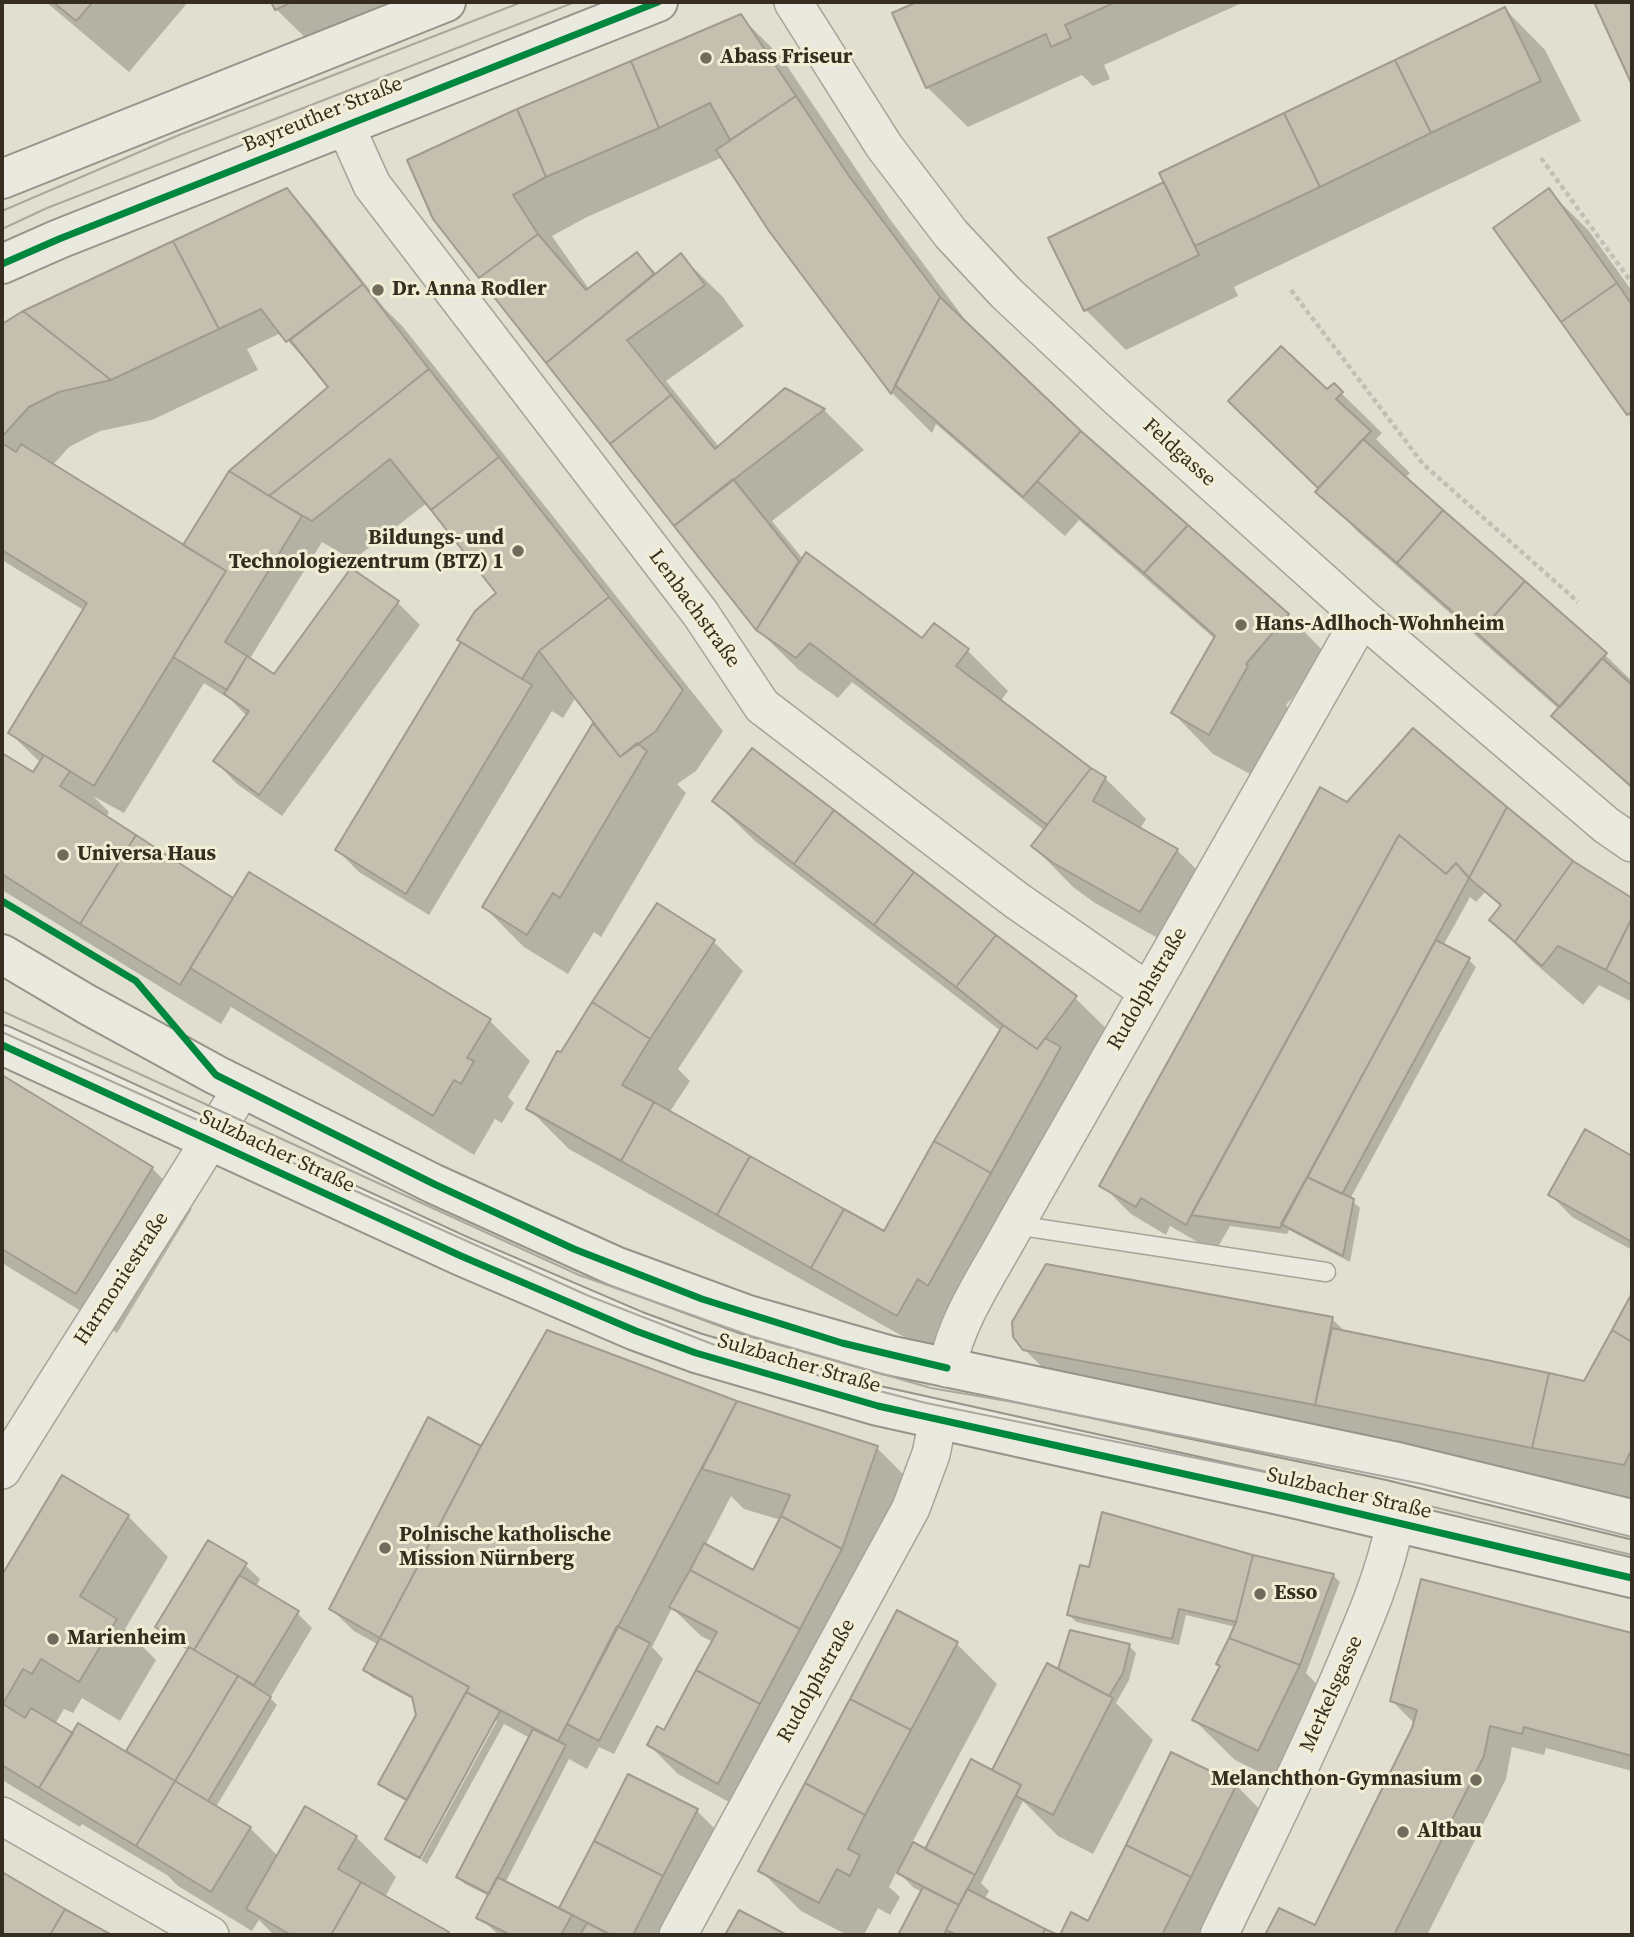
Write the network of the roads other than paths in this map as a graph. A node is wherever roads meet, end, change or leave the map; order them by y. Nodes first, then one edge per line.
1 (446, 2) edge
2 (658, 2) edge
3 (793, 2) edge
4 (345, 125) junction
5 (2, 179) edge
6 (2, 264) edge
7 (1362, 617) junction
8 (1632, 843) edge
9 (2, 954) edge
10 (1147, 991) junction
11 (2, 1045) edge
12 (242, 1088) junction
13 (211, 1141) junction
14 (1015, 1225) junction
15 (1326, 1272) dead end
16 (947, 1368) junction
17 (939, 1420) junction
18 (2, 1471) edge
19 (1632, 1519) edge
20 (1395, 1522) junction
21 (1632, 1578) edge
22 (2, 1816) edge
23 (210, 1935) edge
24 (678, 1935) edge
25 (1219, 1935) edge

1 - 5 main road
2 - 4 main road, Bayreuther Straße
3 - 7 street, Feldgasse
4 - 6 main road, Bayreuther Straße
4 - 10 street, Lenbachstraße
7 - 8 street, Feldgasse
7 - 10 street, Rudolphstraße
9 - 12 main road, Sulzbacher Straße
10 - 14 street, Rudolphstraße
11 - 13 main road, Sulzbacher Straße
12 - 13 street, Harmoniestraße
12 - 16 main road, Sulzbacher Straße
13 - 17 main road, Sulzbacher Straße
13 - 18 street, Harmoniestraße
14 - 15 lane
14 - 16 street, Rudolphstraße
16 - 19 main road, Sulzbacher Straße
17 - 20 main road, Sulzbacher Straße
17 - 24 street, Rudolphstraße
20 - 21 main road, Sulzbacher Straße
20 - 25 street, Merkelsgasse
22 - 23 street

